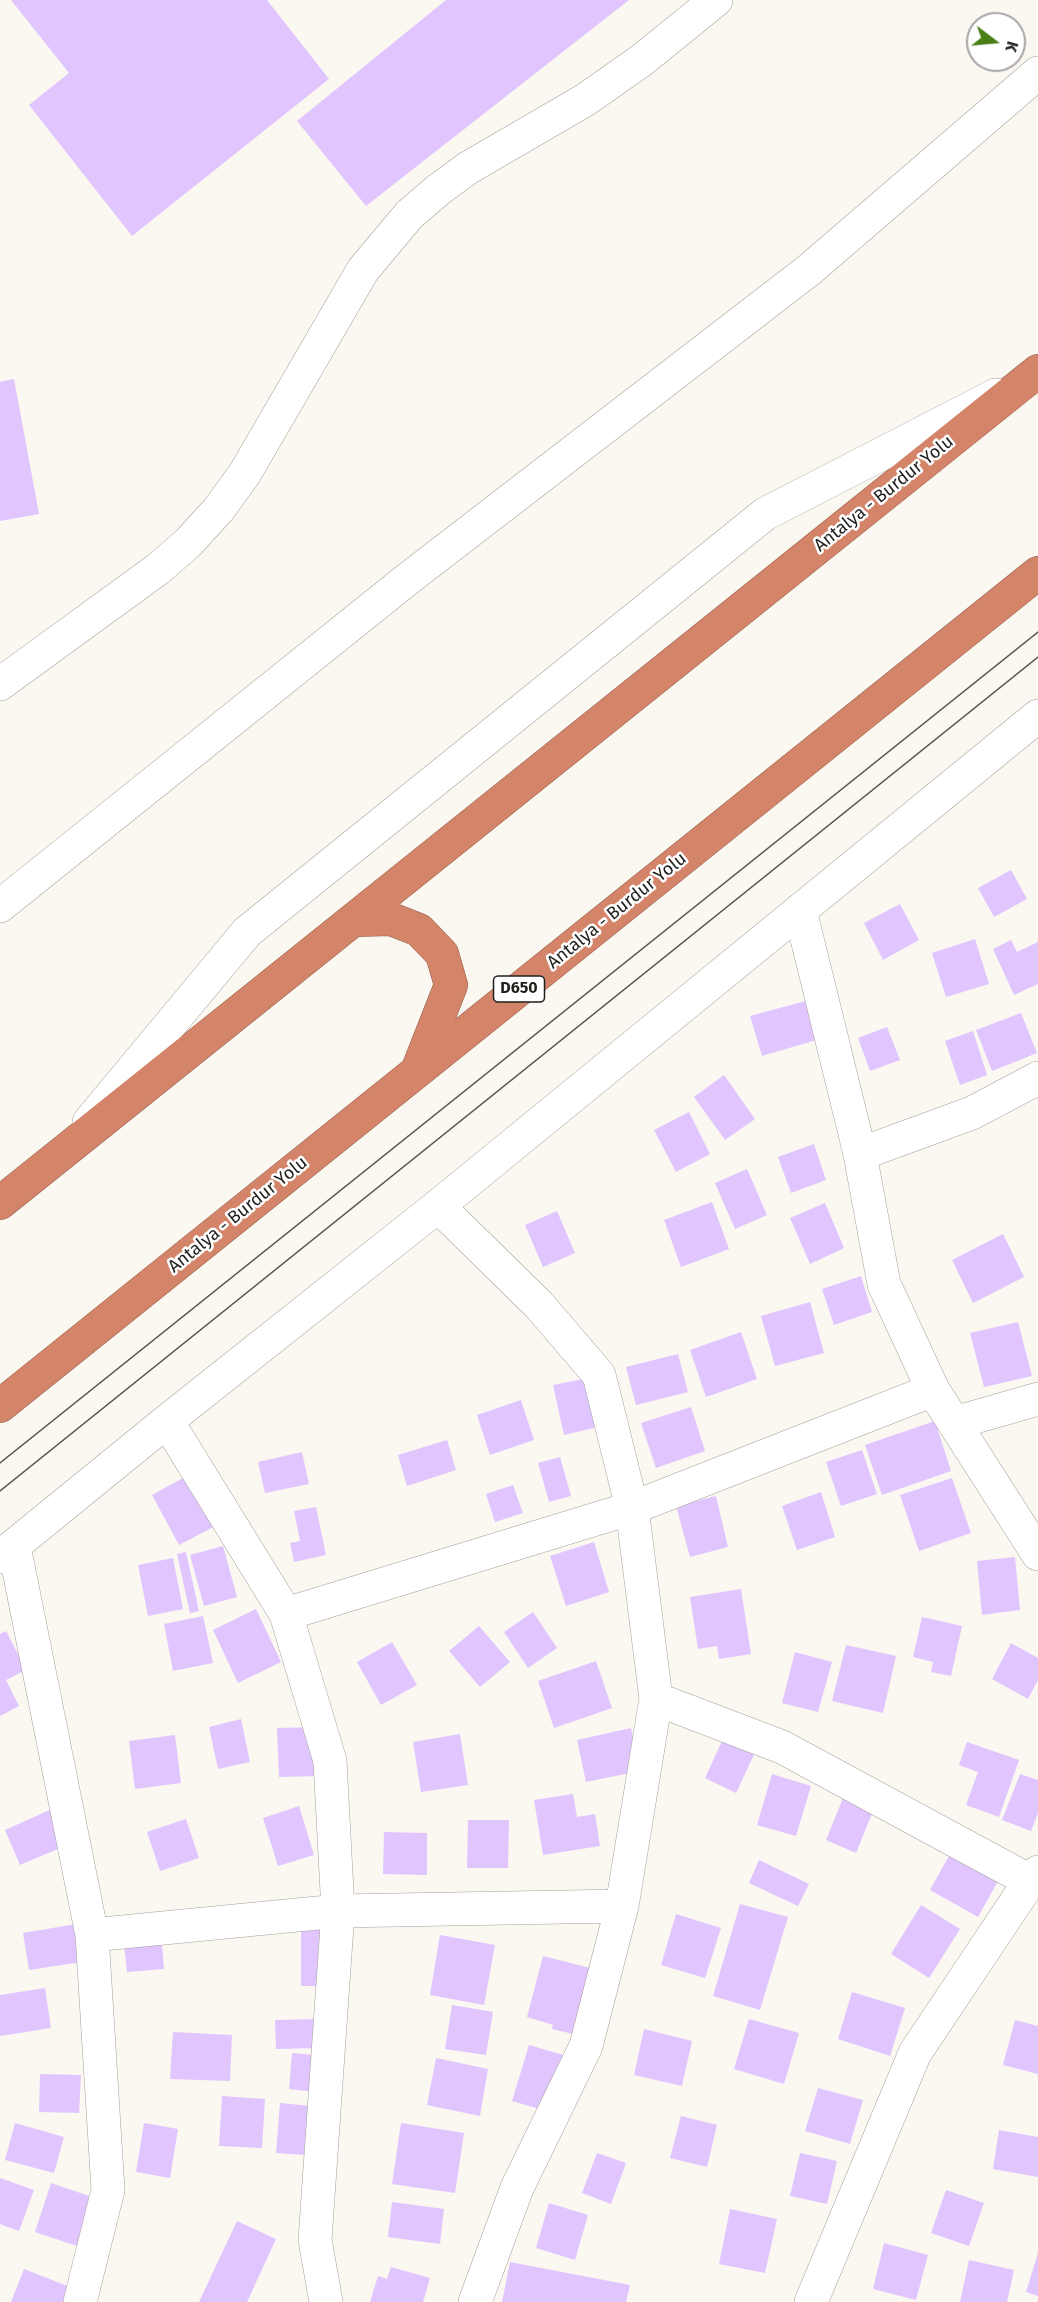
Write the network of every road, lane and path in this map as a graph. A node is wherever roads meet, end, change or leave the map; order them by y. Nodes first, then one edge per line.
1 (716, 0) edge
2 (1038, 73) edge
3 (1034, 374) edge
4 (1038, 573) edge
5 (0, 684) edge
6 (1038, 716) edge
7 (0, 906) edge
8 (800, 910) junction
9 (354, 920) junction
10 (417, 1071) junction
11 (1038, 1078) edge
12 (65, 1151) junction
13 (860, 1154) junction
14 (0, 1203) edge
15 (438, 1206) junction
16 (933, 1390) junction
17 (1038, 1399) edge
18 (0, 1406) edge
19 (167, 1421) junction
20 (954, 1423) junction
21 (632, 1508) junction
22 (7, 1552) edge
23 (1038, 1554) edge
24 (286, 1614) junction
25 (656, 1699) junction
26 (1034, 1876) edge
27 (622, 1906) junction
28 (338, 1911) junction
29 (92, 1935) junction
30 (80, 2302) edge
31 (326, 2302) edge
32 (475, 2302) edge
33 (811, 2302) edge

1 - 5 street
2 - 7 street
3 - 9 highway, Antalya - Burdur Yolu
3 - 12 street
4 - 10 highway, Antalya - Burdur Yolu / D650
6 - 8 street
8 - 13 street
8 - 15 street
9 - 10 highway
9 - 12 highway, Antalya - Burdur Yolu
10 - 18 highway, Antalya - Burdur Yolu / D650
11 - 13 street
12 - 14 highway, Antalya - Burdur Yolu
13 - 16 street
15 - 19 street
15 - 21 street
16 - 20 street
16 - 21 street
17 - 20 street
19 - 22 street
19 - 24 street
20 - 23 street
21 - 24 street
21 - 25 street
22 - 29 street
24 - 28 street
25 - 26 street
25 - 27 street
26 - 33 street
27 - 28 street
27 - 32 street
28 - 29 street
28 - 31 street
29 - 30 street

